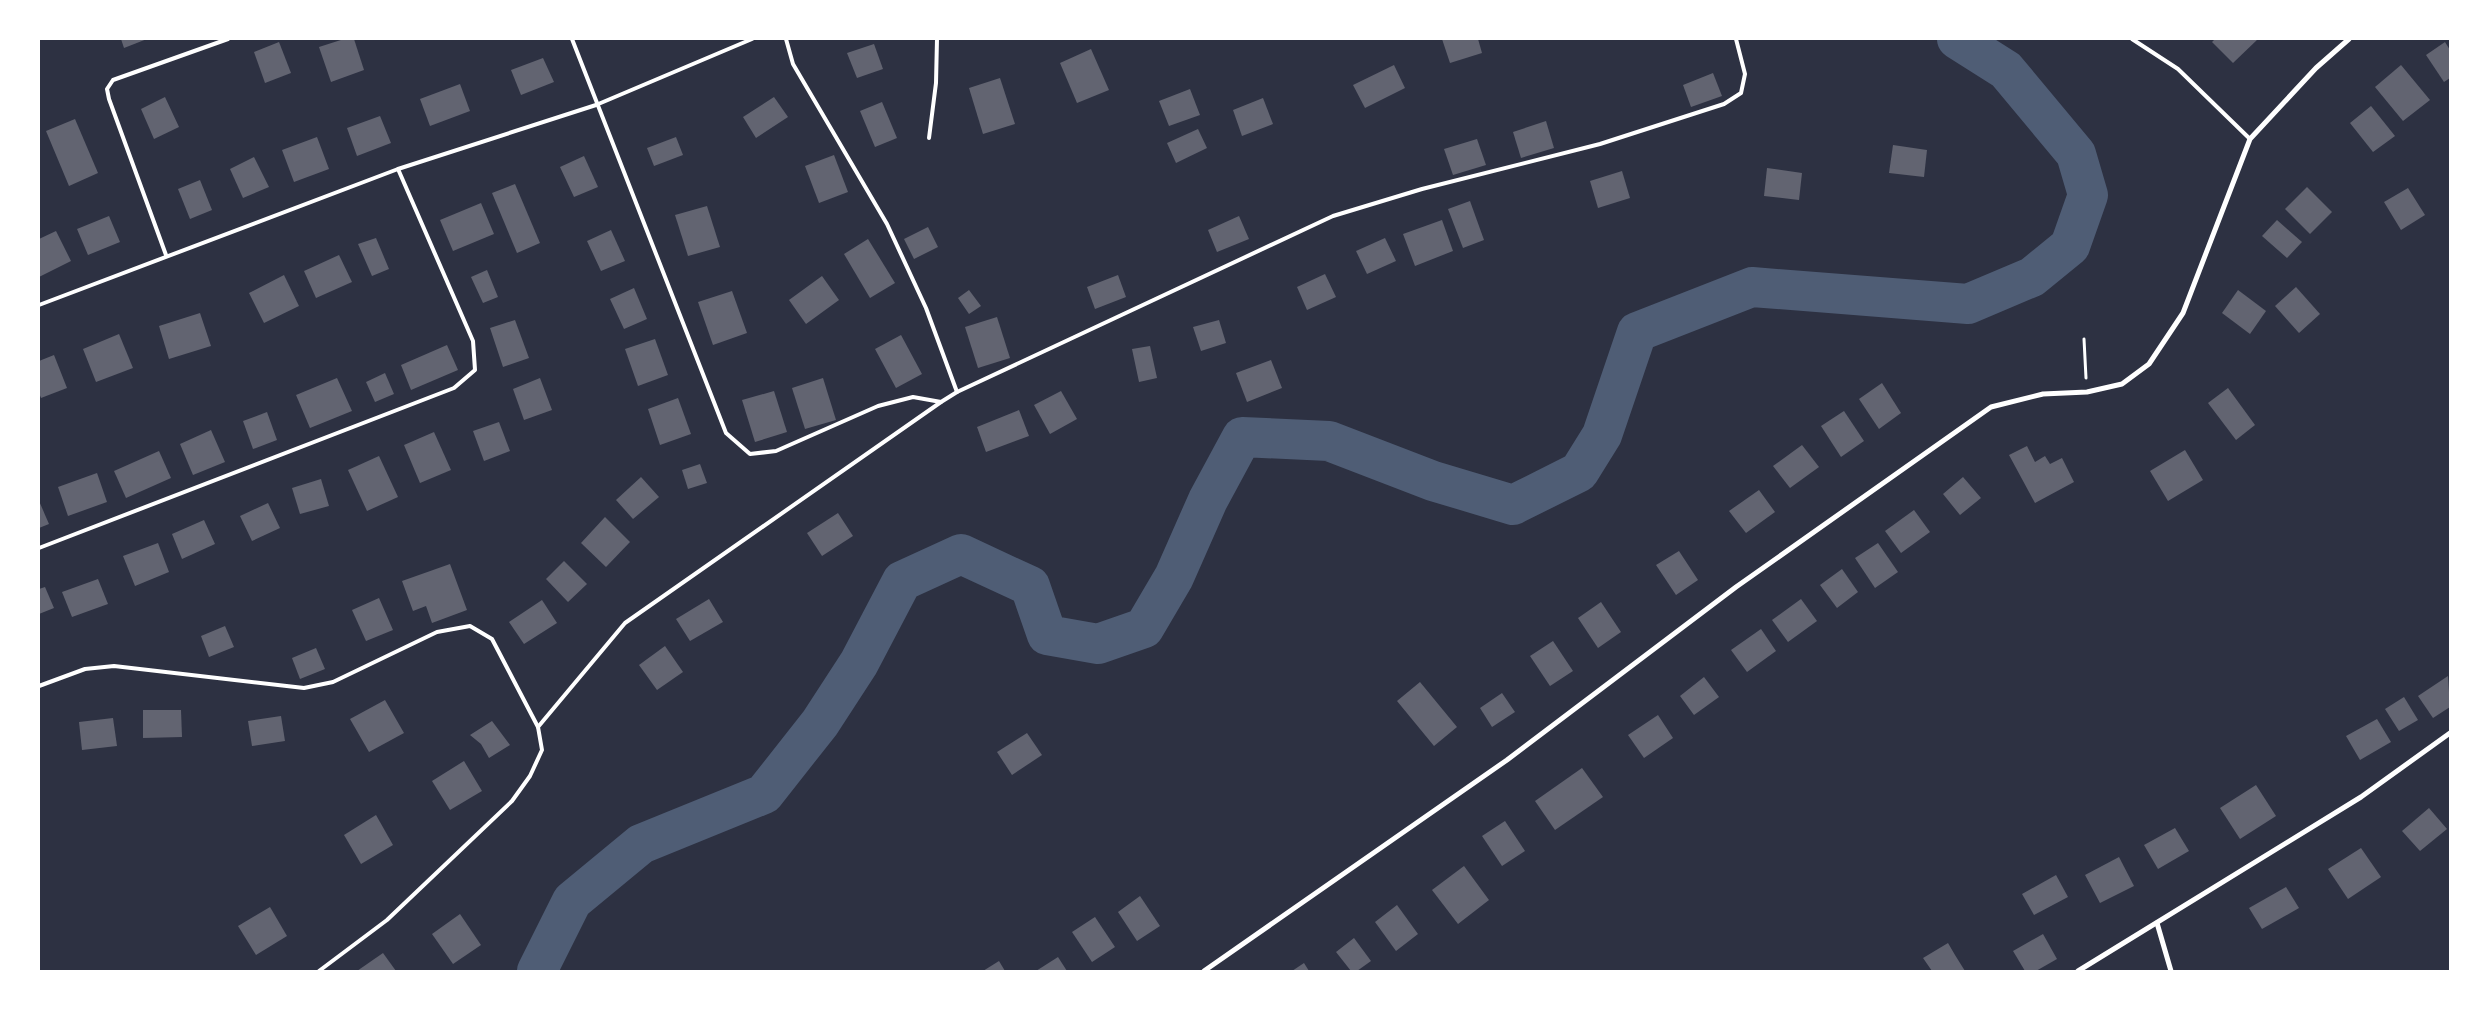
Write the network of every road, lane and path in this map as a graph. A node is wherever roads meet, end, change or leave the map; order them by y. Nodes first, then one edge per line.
1 (228, 39) edge
2 (572, 39) edge
3 (752, 39) edge
4 (786, 39) edge
5 (937, 39) edge
6 (1736, 39) edge
7 (2132, 39) edge
8 (2349, 39) edge
9 (596, 105) junction
10 (929, 138) dead end
11 (2250, 139) junction
12 (398, 169) junction
13 (166, 255) junction
14 (39, 305) edge
15 (2084, 339) dead end
16 (2086, 379) dead end
17 (957, 392) junction
18 (941, 402) junction
19 (39, 548) edge
20 (39, 686) edge
21 (538, 727) junction
22 (2450, 734) edge
23 (2157, 922) junction
24 (319, 971) edge
25 (1204, 971) edge
26 (2078, 971) edge
27 (2171, 971) edge

1 - 13 lane
2 - 9 lane
3 - 9 lane
4 - 17 lane
5 - 10 lane
6 - 17 lane
7 - 11 lane
8 - 11 street
9 - 12 lane
9 - 18 lane
11 - 25 street
12 - 13 lane
12 - 19 lane
13 - 14 lane
15 - 16 path
17 - 18 lane
18 - 21 lane
20 - 21 lane
21 - 24 lane
22 - 23 street
23 - 26 street
23 - 27 street

